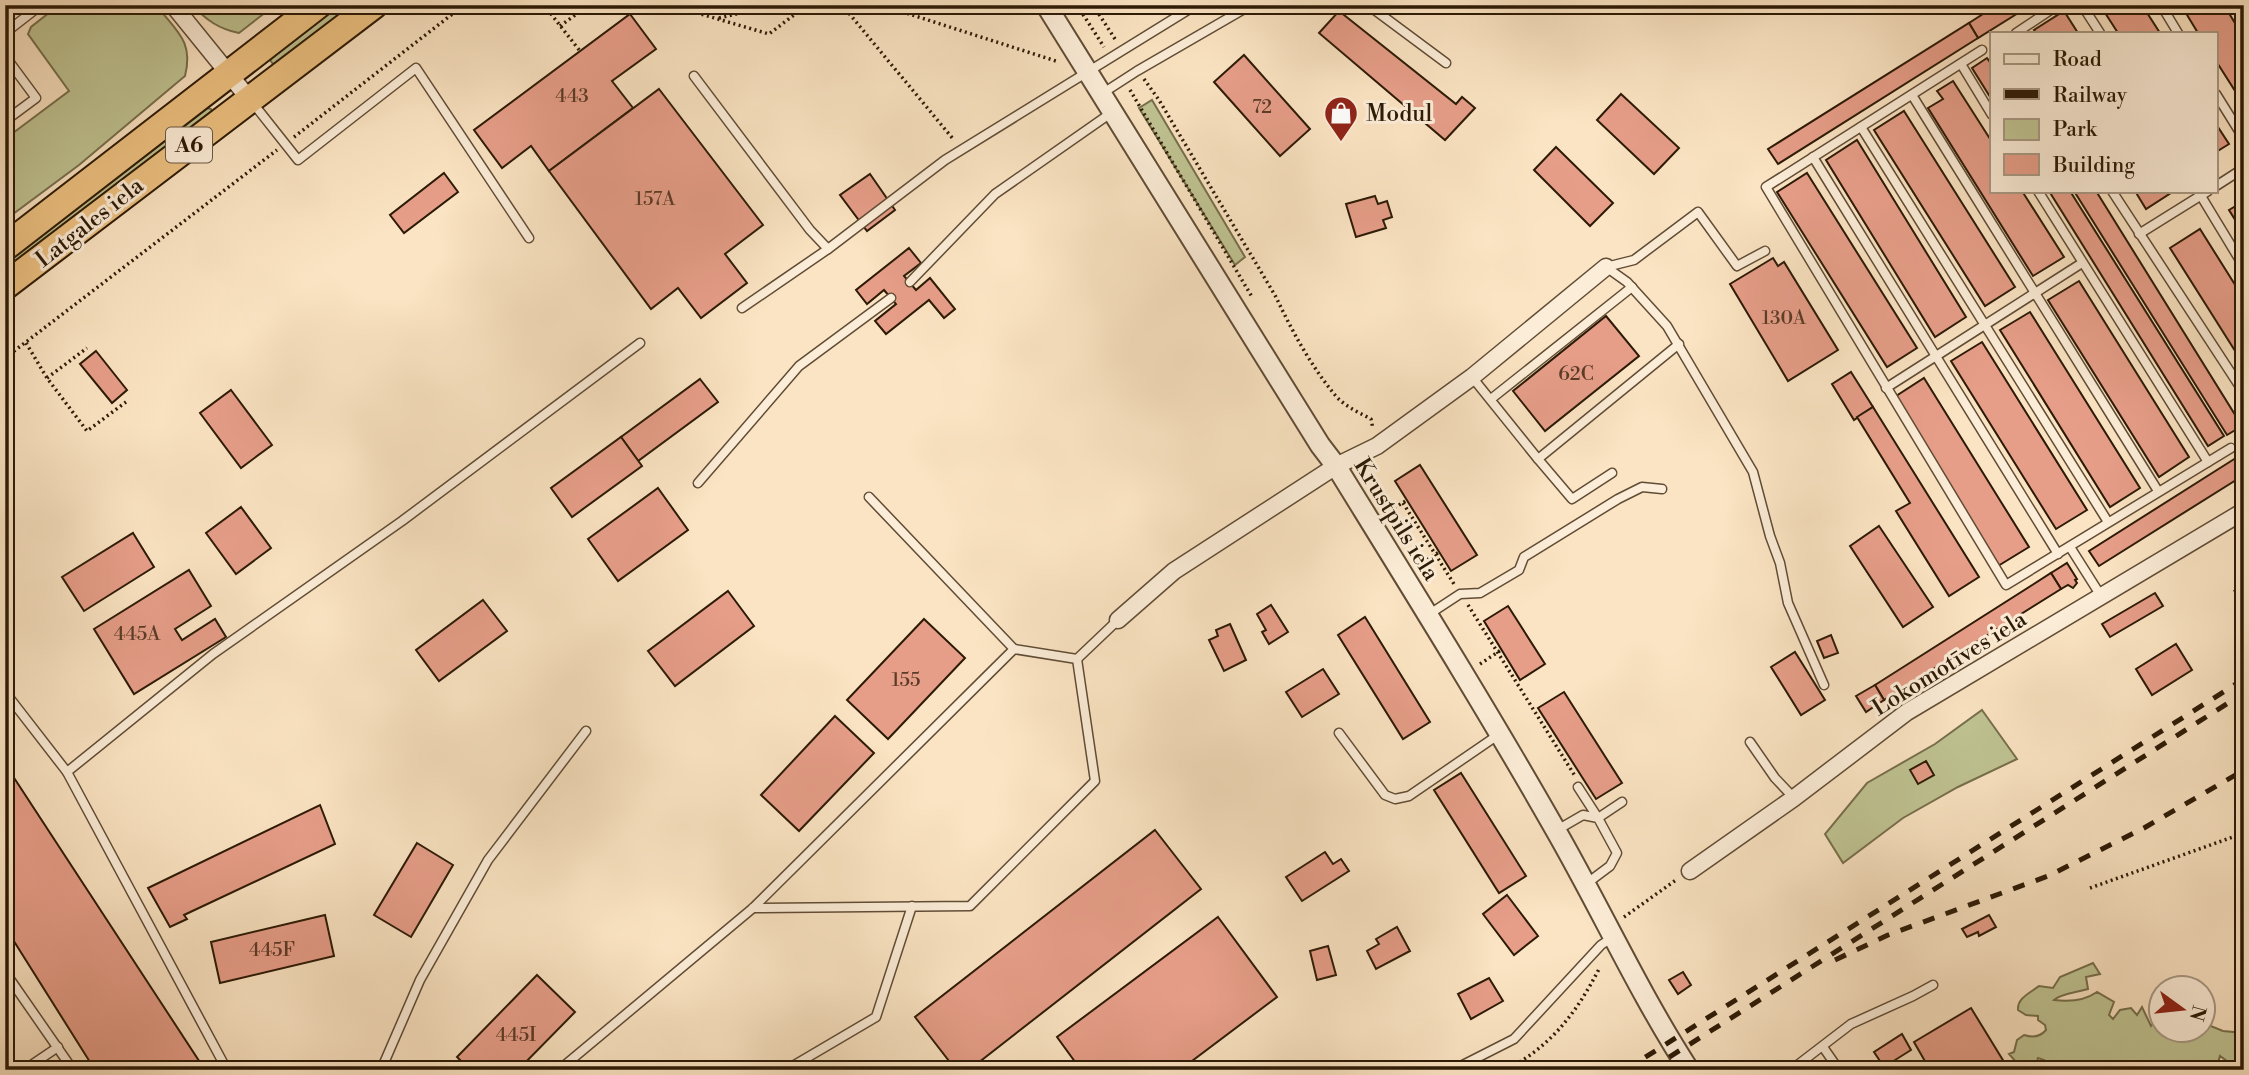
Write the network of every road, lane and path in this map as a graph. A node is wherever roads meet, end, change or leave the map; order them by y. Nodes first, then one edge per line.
1 (41, 5) edge
2 (173, 5) edge
3 (318, 5) edge
4 (374, 5) edge
5 (464, 5) edge
6 (544, 5) edge
7 (572, 5) edge
8 (589, 5) edge
9 (670, 5) edge
10 (775, 5) edge
11 (807, 5) edge
12 (842, 5) edge
13 (881, 5) edge
14 (1046, 5) edge
15 (1077, 5) edge
16 (1094, 5) edge
17 (1196, 5) edge
18 (1251, 5) edge
19 (1368, 5) edge
20 (2058, 5) edge
21 (2082, 5) edge
22 (2161, 5) edge
23 (580, 12) junction
24 (716, 19) junction
25 (560, 26) junction
26 (2018, 32) edge
27 (2099, 32) edge
28 (2177, 32) edge
29 (5, 33) edge
30 (1982, 50) dead end
31 (580, 51) dead end
32 (1123, 51) junction
33 (5, 57) edge
34 (1112, 59) junction
35 (1446, 64) dead end
36 (1961, 64) junction
37 (1137, 71) junction
38 (1089, 72) junction
39 (229, 74) junction
40 (694, 76) dead end
41 (1124, 79) junction
42 (1102, 93) junction
43 (1912, 95) junction
44 (2218, 97) edge
45 (250, 100) junction
46 (1114, 111) junction
47 (1990, 112) edge
48 (5, 121) edge
49 (1861, 127) junction
50 (2244, 139) edge
51 (285, 144) junction
52 (962, 150) junction
53 (1813, 158) junction
54 (2244, 168) edge
55 (2218, 185) edge
56 (2039, 192) edge
57 (2113, 192) edge
58 (2202, 192) edge
59 (2139, 234) junction
60 (529, 238) dead end
61 (5, 247) edge
62 (828, 249) junction
63 (1765, 251) dead end
64 (2082, 263) junction
65 (1606, 267) junction
66 (2244, 267) edge
67 (910, 282) dead end
68 (5, 286) edge
69 (1632, 287) junction
70 (2034, 292) junction
71 (1252, 297) dead end
72 (891, 298) dead end
73 (743, 308) dead end
74 (1985, 324) junction
75 (26, 343) junction
76 (640, 343) dead end
77 (1679, 344) junction
78 (87, 348) dead end
79 (1936, 356) junction
80 (5, 358) edge
81 (1472, 377) junction
82 (47, 378) junction
83 (1886, 388) junction
84 (2244, 393) edge
85 (1491, 399) junction
86 (126, 402) dead end
87 (1377, 446) junction
88 (2231, 448) dead end
89 (1538, 459) junction
90 (2208, 462) junction
91 (1336, 466) junction
92 (1612, 473) dead end
93 (698, 483) dead end
94 (1662, 489) dead end
95 (2158, 491) junction
96 (869, 497) dead end
97 (2244, 511) edge
98 (1383, 516) dead end
99 (2108, 522) junction
100 (2070, 547) junction
101 (1437, 553) junction
102 (2058, 554) junction
103 (1420, 565) dead end
104 (2244, 585) edge
105 (2234, 592) dead end
106 (1461, 594) junction
107 (2101, 596) junction
108 (1428, 615) junction
109 (1118, 620) joint
110 (1014, 649) junction
111 (1500, 651) junction
112 (1077, 659) junction
113 (1480, 664) dead end
114 (1824, 685) dead end
115 (5, 692) edge
116 (586, 731) dead end
117 (1339, 733) dead end
118 (1501, 734) junction
119 (1750, 742) dead end
120 (67, 772) junction
121 (1578, 787) joint
122 (1794, 798) junction
123 (1622, 802) dead end
124 (1598, 818) junction
125 (1556, 831) junction
126 (2244, 833) edge
127 (1690, 871) joint
128 (1586, 884) junction
129 (2090, 888) dead end
130 (912, 906) junction
131 (753, 908) junction
132 (1624, 917) dead end
133 (1613, 937) junction
134 (1602, 964) dead end
135 (5, 972) edge
136 (1933, 985) dead end
137 (58, 1047) junction
138 (1823, 1047) junction
139 (24, 1070) edge
140 (73, 1070) edge
141 (227, 1070) edge
142 (380, 1070) edge
143 (559, 1070) edge
144 (786, 1070) edge
145 (1453, 1070) edge
146 (1505, 1070) edge
147 (1689, 1070) edge
148 (1791, 1070) edge
149 (1839, 1070) edge

1 - 29 lane
2 - 39 street
3 - 39 highway, Latgales iela / A6
4 - 45 highway, Latgales iela / A6
5 - 51 path
6 - 25 path
7 - 23 path
8 - 23 path
9 - 24 path
10 - 24 path
11 - 24 path
12 - 52 path
13 - 38 path
14 - 38 street, Krustpils iela
15 - 34 path
16 - 32 path
17 - 32 lane
18 - 37 lane
19 - 35 lane
20 - 26 lane
21 - 27 lane
22 - 28 lane
23 - 25 path
25 - 31 path
30 - 36 lane
32 - 34 lane
33 - 48 lane
34 - 38 lane
36 - 43 lane
36 - 47 lane
37 - 41 lane
37 - 87 path
38 - 42 street, Krustpils iela
38 - 52 lane
39 - 45 street
39 - 61 highway, Latgales iela / A6
40 - 62 lane
41 - 42 lane
41 - 71 path
42 - 46 street, Krustpils iela
43 - 49 lane
43 - 70 lane
44 - 50 lane
45 - 51 lane
45 - 68 highway, Latgales iela / A6
46 - 67 lane
46 - 91 street, Krustpils iela
49 - 53 lane
49 - 74 lane
51 - 60 lane
51 - 75 path
52 - 62 lane
53 - 79 lane
53 - 83 lane
54 - 55 lane
56 - 64 lane
57 - 59 lane
58 - 59 lane
58 - 66 lane
59 - 84 lane
62 - 73 lane
63 - 65 lane
64 - 70 lane
64 - 90 lane
65 - 69 lane
65 - 81 street
69 - 77 lane
69 - 85 lane
70 - 74 lane
70 - 95 lane
72 - 93 lane
74 - 79 lane
74 - 99 lane
75 - 80 path
75 - 82 path
76 - 120 lane
77 - 89 lane
77 - 114 lane
78 - 82 path
79 - 83 lane
79 - 102 lane
81 - 85 lane
81 - 87 street
82 - 86 path
83 - 102 lane
85 - 89 lane
87 - 91 street
88 - 90 lane
89 - 92 lane
90 - 95 lane
91 - 108 street, Krustpils iela
91 - 109 street
94 - 106 lane
95 - 99 lane
96 - 110 lane
97 - 107 street, Lokomotīves iela
98 - 101 path
99 - 100 lane
100 - 102 lane
100 - 107 lane
101 - 103 path
101 - 106 path
104 - 105 path
106 - 108 lane
106 - 111 path
107 - 122 street, Lokomotīves iela
108 - 118 street, Krustpils iela
109 - 112 lane
110 - 112 lane
110 - 131 lane
111 - 113 path
111 - 121 path
112 - 130 lane
115 - 120 lane
116 - 142 lane
117 - 118 lane
118 - 125 street, Krustpils iela
119 - 122 lane
120 - 141 lane
121 - 124 lane
122 - 127 street, Lokomotīves iela
123 - 124 lane
124 - 125 lane
124 - 128 lane
125 - 128 street, Krustpils iela
126 - 129 path
127 - 132 path
128 - 133 street, Krustpils iela
130 - 131 lane
130 - 144 lane
131 - 143 lane
133 - 145 lane
133 - 147 street, Krustpils iela
134 - 146 path
135 - 137 lane
136 - 138 lane
137 - 139 lane
137 - 140 lane
138 - 148 lane
138 - 149 lane

